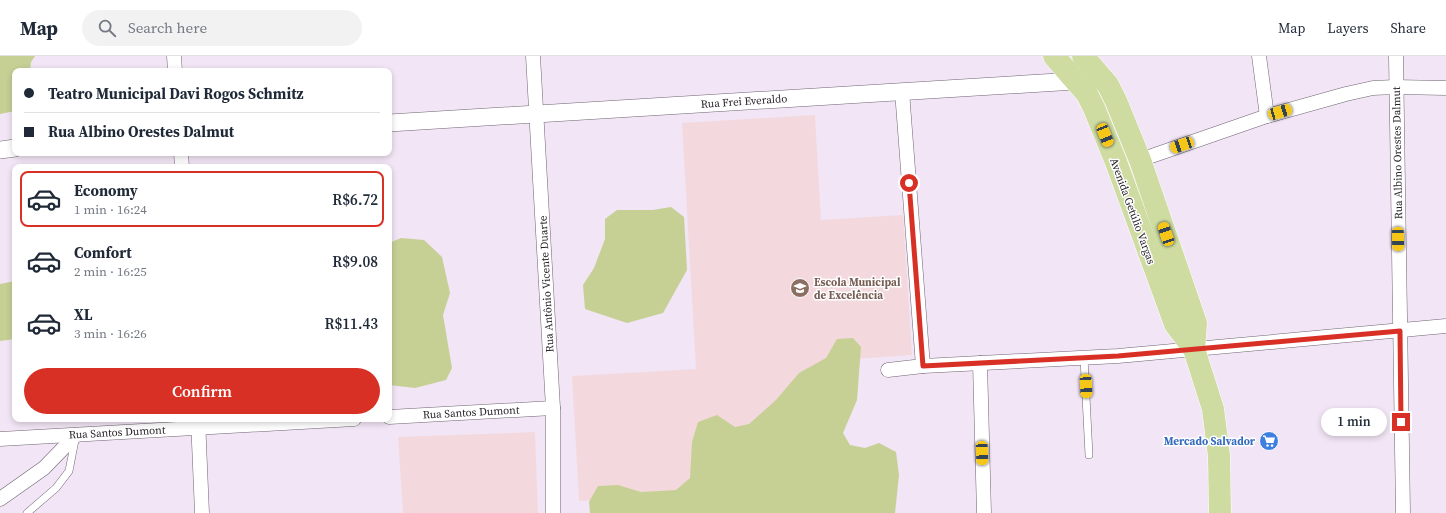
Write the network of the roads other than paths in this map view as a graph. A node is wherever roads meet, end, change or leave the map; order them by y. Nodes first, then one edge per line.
1 (174, 56) edge
2 (533, 56) edge
3 (1054, 56) edge
4 (1258, 56) edge
5 (1396, 56) edge
6 (1089, 63) edge
7 (175, 68) edge
8 (1076, 81) junction
9 (1395, 87) junction
10 (1446, 88) edge
11 (902, 91) junction
12 (536, 114) junction
13 (1267, 116) junction
14 (392, 124) edge
15 (12, 148) edge
16 (0, 150) edge
17 (1140, 160) junction
18 (1446, 326) edge
19 (1400, 331) junction
20 (1194, 349) junction
21 (1084, 358) junction
22 (980, 363) junction
23 (923, 366) junction
24 (888, 370) dead end
25 (553, 408) junction
26 (392, 417) edge
27 (237, 422) edge
28 (198, 423) edge
29 (76, 435) junction
30 (0, 439) edge
31 (1089, 455) dead end
32 (0, 499) edge
33 (27, 513) edge
34 (202, 513) edge
35 (553, 513) edge
36 (984, 513) edge
37 (1220, 513) edge
38 (1403, 513) edge

1 - 7 street
2 - 12 street, Rua Antônio Vicente Duarte
3 - 8 main road, Avenida Getúlio Vargas
4 - 13 street
5 - 9 street, Rua Albino Orestes Dalmut
6 - 8 street, Rua Frei Everaldo
6 - 17 main road, Avenida Getúlio Vargas
8 - 11 street, Rua Frei Everaldo
8 - 20 main road, Avenida Getúlio Vargas
9 - 10 street
9 - 13 street
9 - 19 street, Rua Albino Orestes Dalmut
11 - 12 street, Rua Frei Everaldo
11 - 23 street
12 - 14 street, Rua Frei Everaldo
12 - 25 street, Rua Antônio Vicente Duarte
13 - 17 street
15 - 16 street
17 - 20 main road, Avenida Getúlio Vargas
18 - 19 street
19 - 20 street
19 - 38 street, Rua Albino Orestes Dalmut
20 - 21 street
20 - 37 main road, Avenida Getúlio Vargas
21 - 22 street
21 - 31 lane
22 - 23 street
22 - 36 street
23 - 24 street
25 - 26 street, Rua Santos Dumont
25 - 35 street, Rua Antônio Vicente Duarte
27 - 28 street, Rua Santos Dumont
28 - 29 street, Rua Santos Dumont
28 - 34 street
29 - 30 street, Rua Santos Dumont
29 - 32 street
29 - 33 lane

